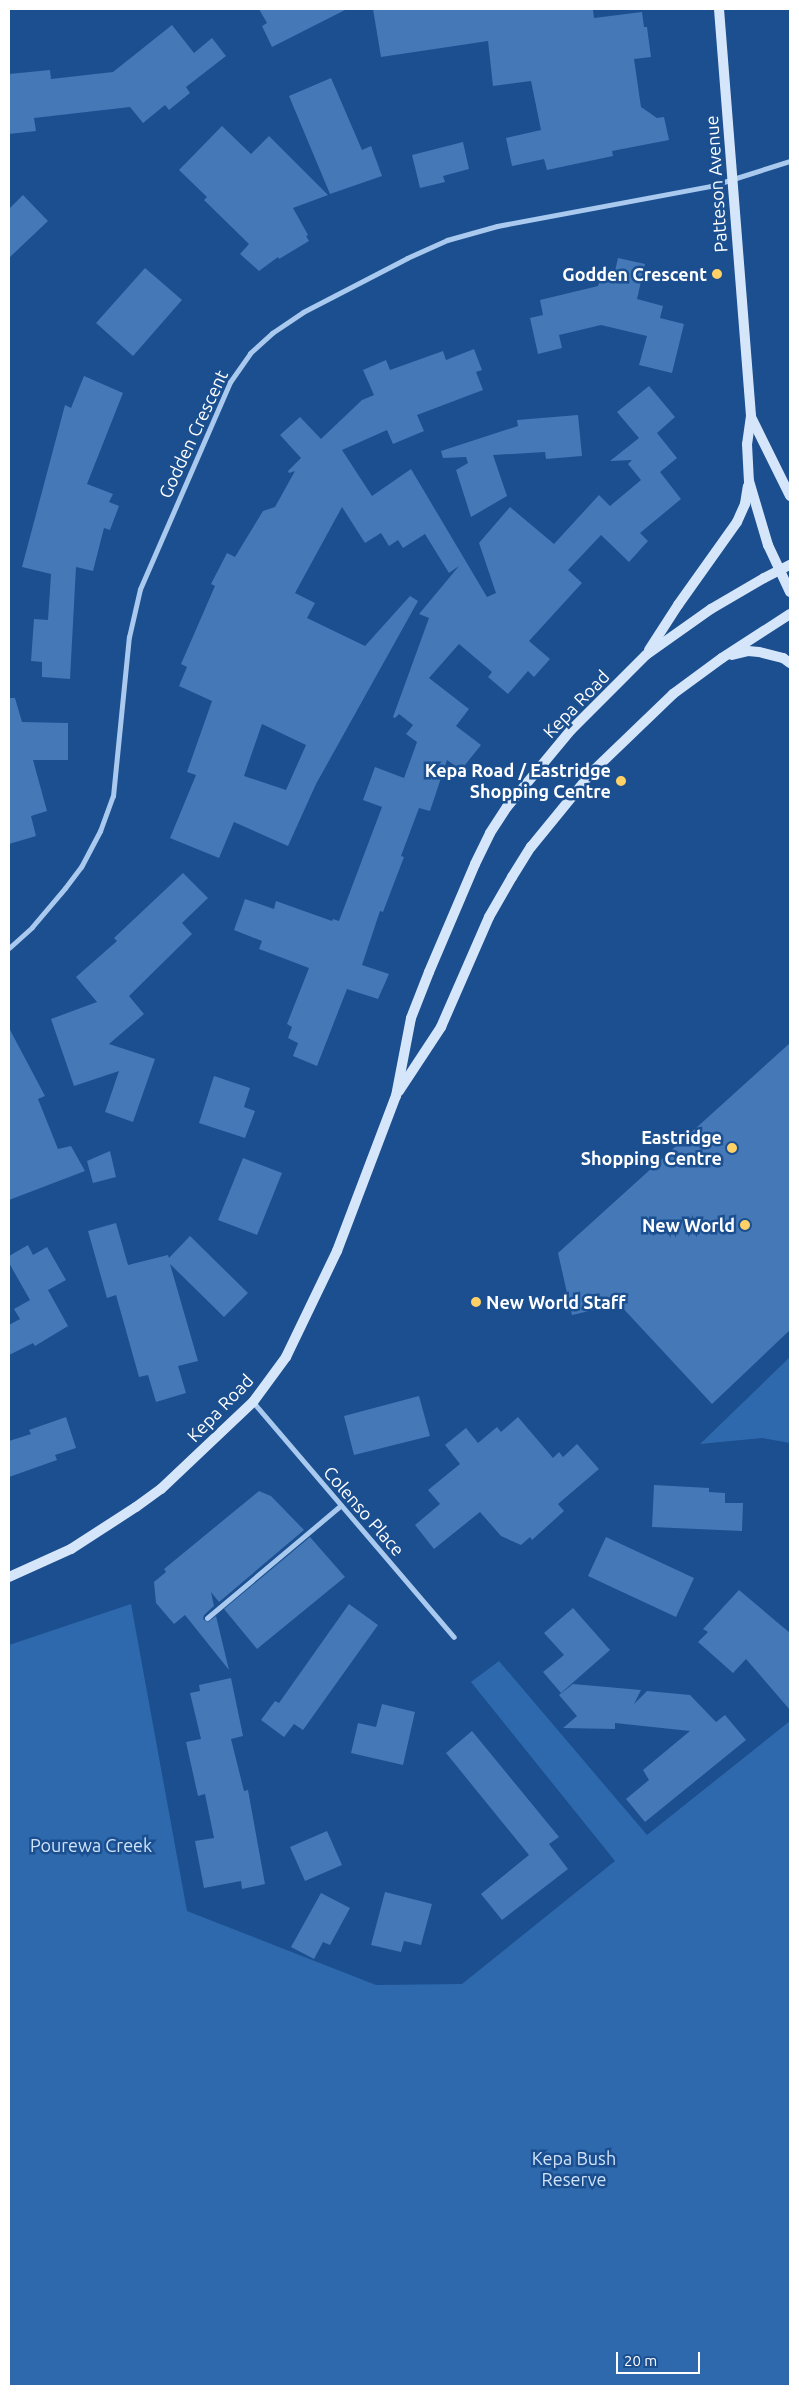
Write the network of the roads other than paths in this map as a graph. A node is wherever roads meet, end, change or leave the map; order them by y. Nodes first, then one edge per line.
1 (719, 9) edge
2 (790, 161) edge
3 (732, 181) junction
4 (751, 416) junction
5 (786, 477) edge
6 (749, 481) junction
7 (790, 496) edge
8 (790, 565) edge
9 (780, 570) junction
10 (790, 592) edge
11 (790, 614) edge
12 (646, 655) junction
13 (722, 658) junction
14 (790, 663) edge
15 (9, 948) edge
16 (396, 1096) junction
17 (253, 1402) junction
18 (341, 1505) junction
19 (9, 1577) edge
20 (207, 1618) dead end
21 (454, 1637) dead end

1 - 3 main road, Patteson Avenue
2 - 3 street, Godden Crescent
3 - 4 main road, Patteson Avenue
3 - 15 street, Godden Crescent
4 - 5 main road, Patteson Avenue
4 - 6 main road, Patteson Avenue
5 - 7 main road, Patteson Avenue
6 - 9 main road, Patteson Avenue
6 - 12 main road
8 - 9 main road, Kepa Road
9 - 10 main road, Patteson Avenue
9 - 12 main road, Kepa Road
11 - 13 main road, Kepa Road
12 - 16 main road, Kepa Road
13 - 14 main road
13 - 16 main road, Kepa Road
16 - 17 main road, Kepa Road
17 - 18 street, Colenso Place
17 - 19 main road, Kepa Road
18 - 20 street
18 - 21 street, Colenso Place

